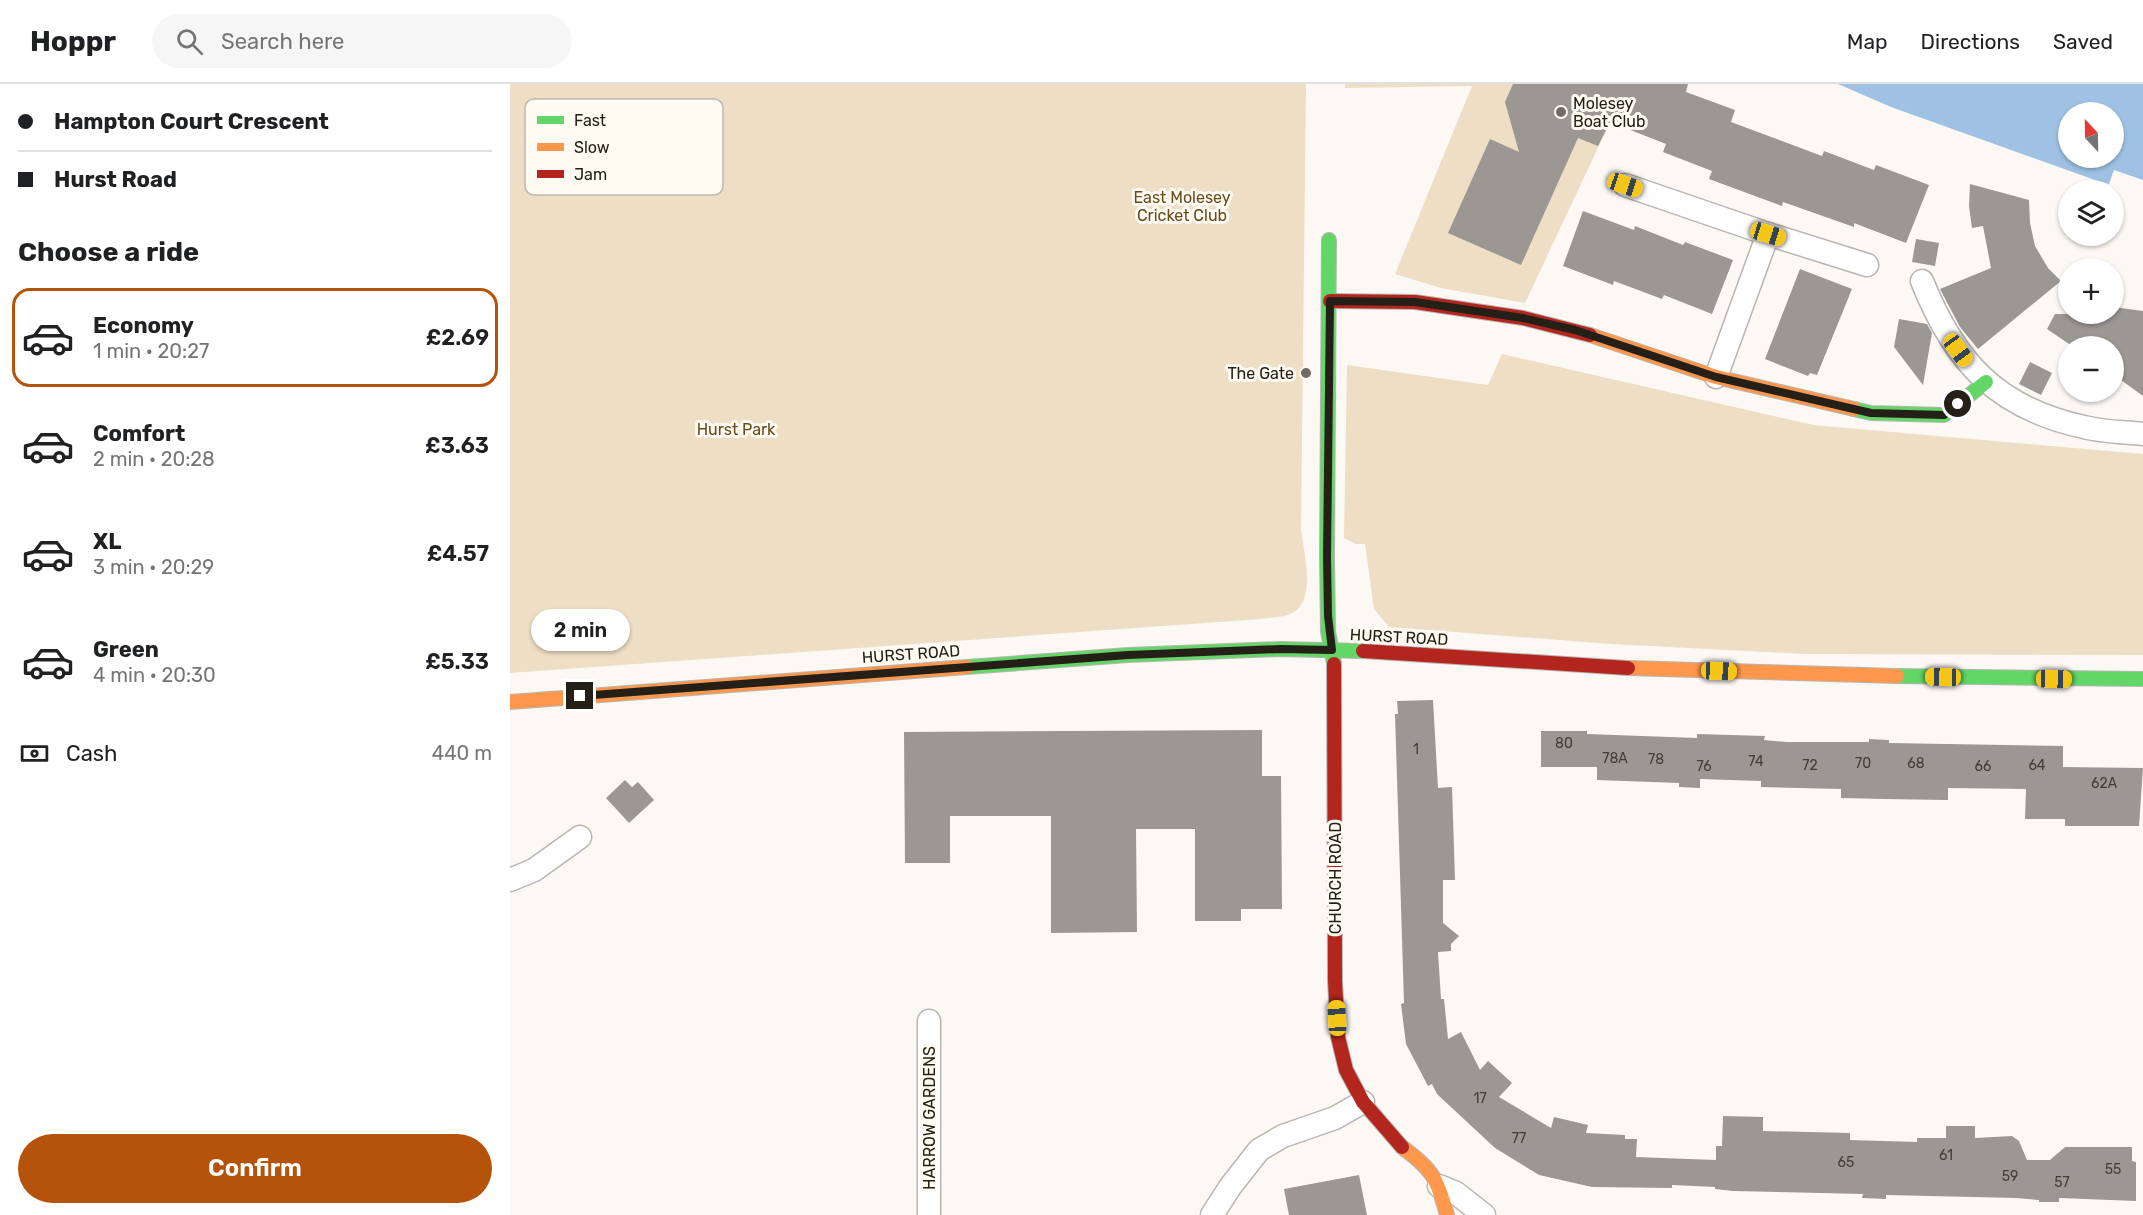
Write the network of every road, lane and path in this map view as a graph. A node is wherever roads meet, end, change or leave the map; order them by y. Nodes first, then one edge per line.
1 (1625, 185) dead end
2 (1768, 234) junction
3 (1329, 240) dead end
4 (1867, 265) dead end
5 (1922, 281) dead end
6 (1330, 301) junction
7 (1716, 377) junction
8 (1986, 382) junction
9 (2143, 434) edge
10 (1332, 650) junction
11 (2143, 679) edge
12 (510, 702) edge
13 (580, 837) dead end
14 (510, 880) edge
15 (929, 1021) dead end
16 (1363, 1102) junction
17 (1439, 1186) junction
18 (929, 1215) edge
19 (1212, 1215) edge
20 (1447, 1215) edge
21 (1485, 1215) edge

1 - 2 street
2 - 4 street
2 - 7 street
3 - 6 street
5 - 8 street
6 - 7 street
6 - 10 street, CHURCH ROAD
7 - 8 street
8 - 9 street
10 - 11 street, HURST ROAD
10 - 12 street, HURST ROAD
10 - 16 street, CHURCH ROAD
13 - 14 street
15 - 18 street, HARROW GARDENS
16 - 17 street, CHURCH ROAD
16 - 19 street
17 - 20 street, CHURCH ROAD
17 - 21 street

